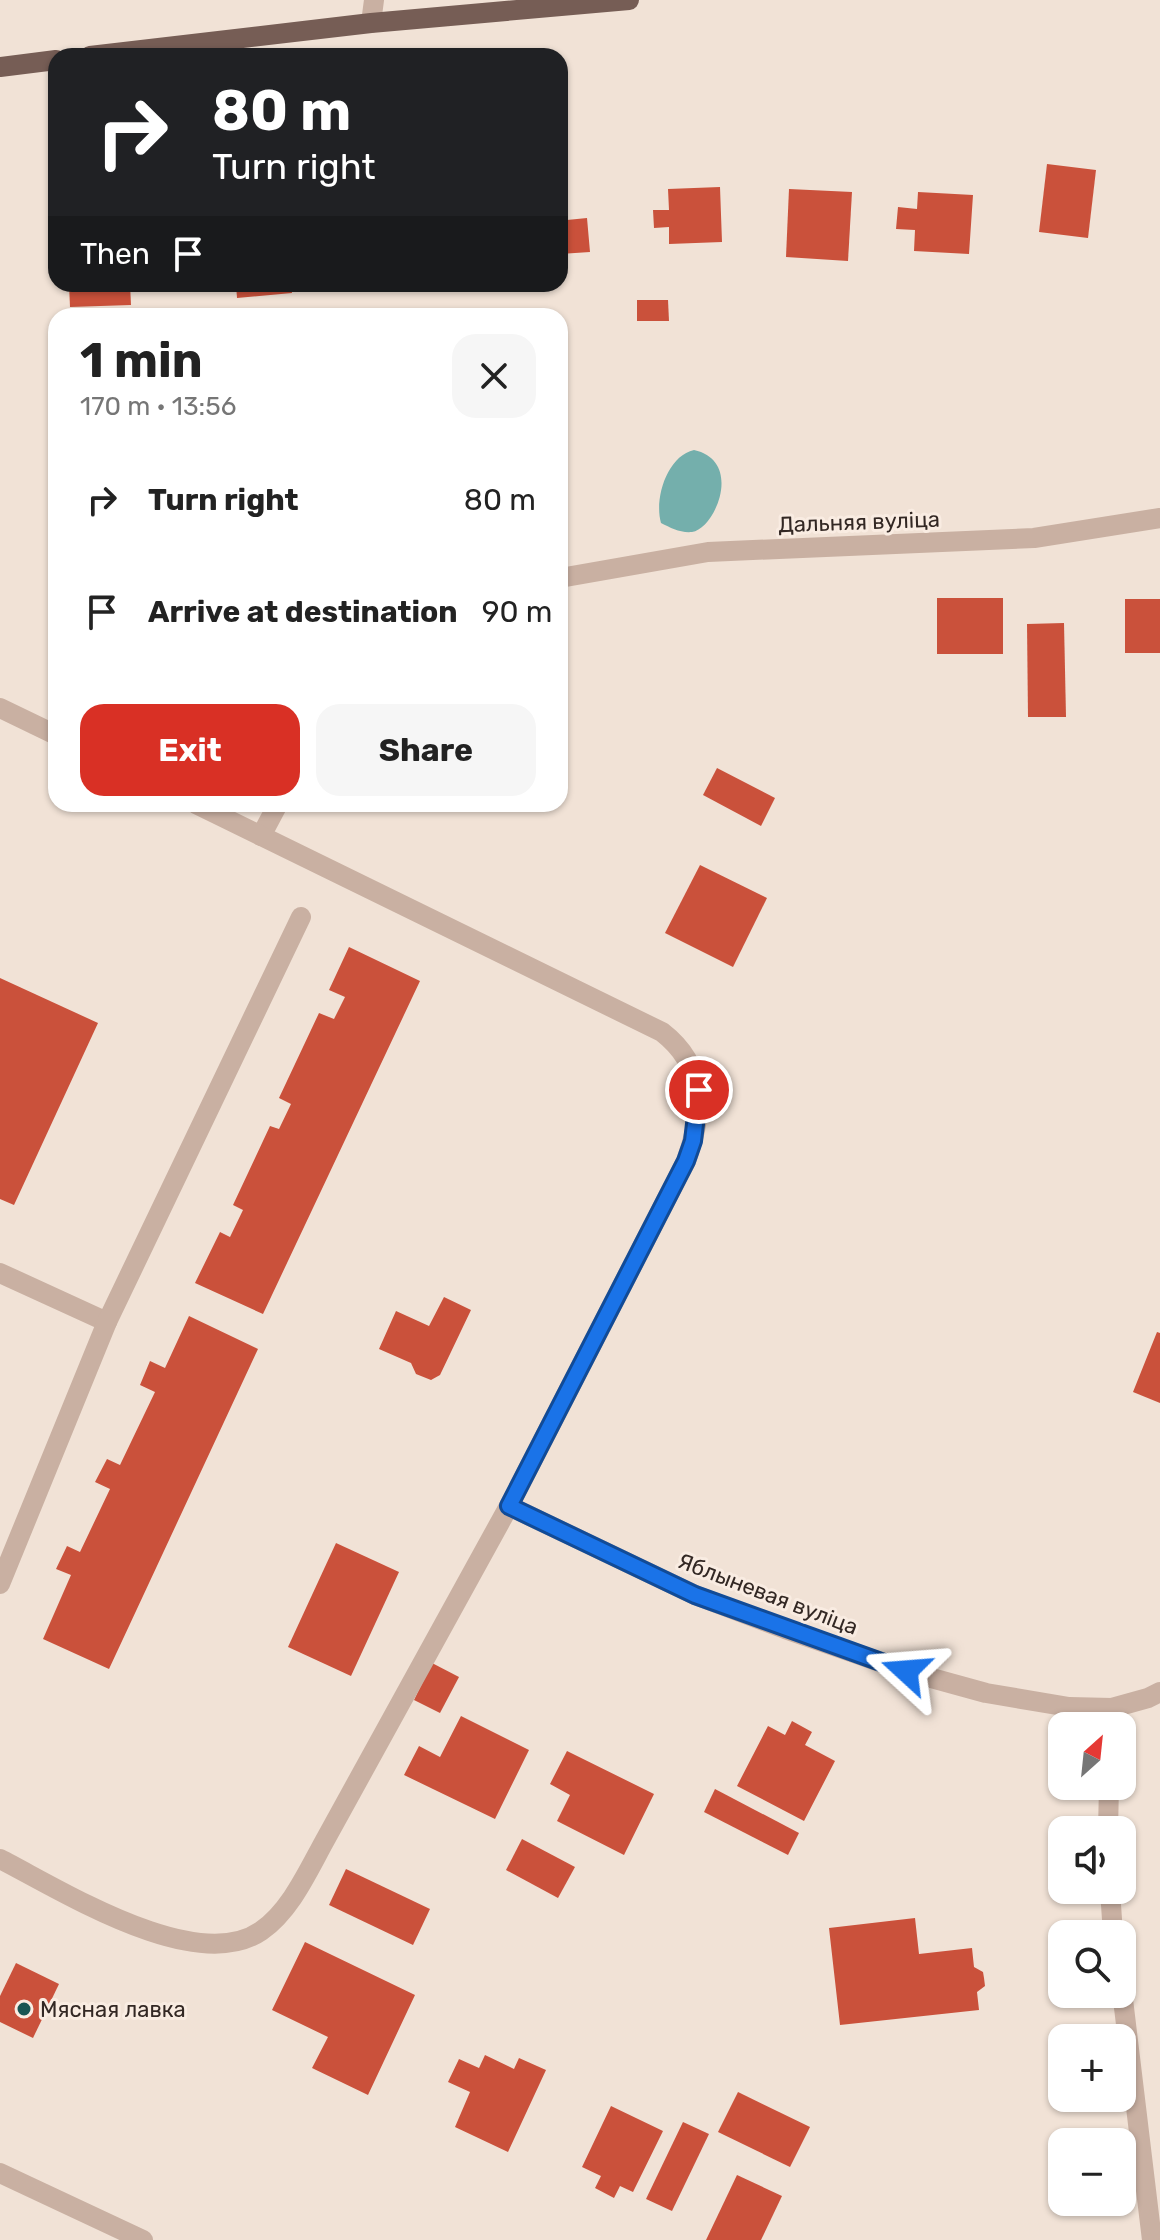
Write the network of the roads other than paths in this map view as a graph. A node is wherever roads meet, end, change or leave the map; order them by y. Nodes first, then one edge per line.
1 (374, 0) edge
2 (629, 0) edge
3 (371, 23) junction
4 (158, 48) edge
5 (48, 61) edge
6 (0, 67) edge
7 (1160, 518) edge
8 (568, 577) edge
9 (0, 708) edge
10 (48, 731) edge
11 (212, 812) edge
12 (274, 812) edge
13 (261, 836) junction
14 (301, 917) dead end
15 (0, 1273) edge
16 (107, 1322) junction
17 (509, 1506) junction
18 (0, 1584) edge
19 (1160, 1692) edge
20 (1090, 1712) edge
21 (1121, 1712) edge
22 (0, 1859) edge
23 (1124, 2008) edge
24 (0, 2173) edge
25 (143, 2240) edge
26 (1152, 2240) edge

1 - 3 street
2 - 3 main road
3 - 4 main road
5 - 6 main road
7 - 8 street, Дальняя вуліца
9 - 10 street
11 - 13 street
12 - 13 street
13 - 17 street
14 - 16 street
15 - 16 street
16 - 18 street
17 - 20 street, Яблыневая вуліца
17 - 22 street
19 - 21 street, Яблыневая вуліца
23 - 26 street
24 - 25 street

